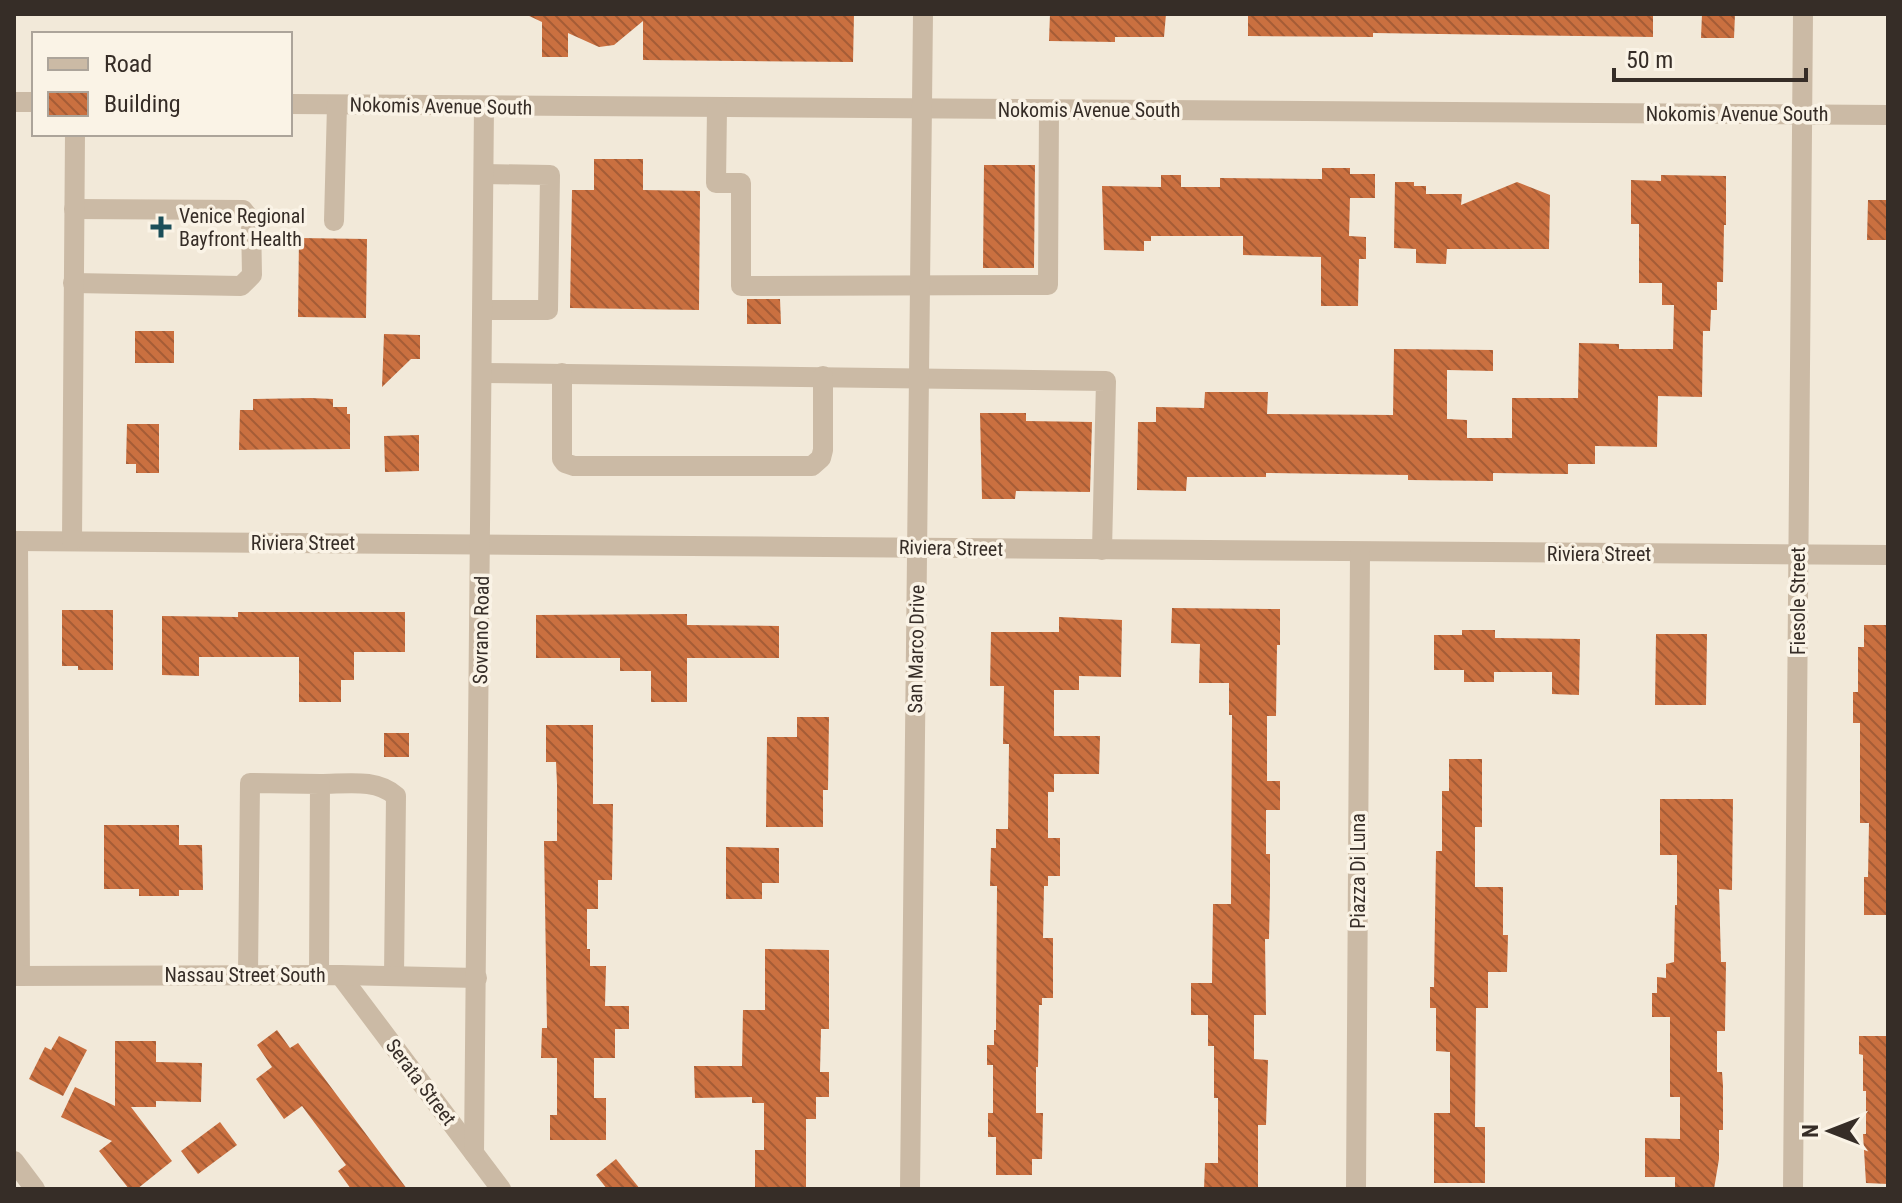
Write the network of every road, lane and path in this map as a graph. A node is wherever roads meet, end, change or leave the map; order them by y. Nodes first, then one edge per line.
1 (923, 14) edge
2 (1803, 14) edge
3 (292, 104) edge
4 (337, 105) junction
5 (484, 106) junction
6 (717, 108) junction
7 (922, 109) junction
8 (1049, 110) junction
9 (1804, 114) junction
10 (1888, 115) edge
11 (75, 136) edge
12 (484, 174) junction
13 (74, 209) junction
14 (334, 221) dead end
15 (73, 283) junction
16 (919, 284) junction
17 (483, 310) junction
18 (483, 373) junction
19 (562, 373) junction
20 (823, 376) junction
21 (918, 378) junction
22 (16, 541) edge
23 (72, 541) junction
24 (482, 544) junction
25 (917, 548) junction
26 (1102, 550) junction
27 (1360, 553) junction
28 (1798, 555) junction
29 (1888, 555) edge
30 (320, 784) junction
31 (248, 975) junction
32 (319, 975) junction
33 (340, 975) junction
34 (17, 976) edge
35 (394, 976) junction
36 (477, 978) junction
37 (474, 1153) junction
38 (14, 1161) edge
39 (35, 1189) edge
40 (501, 1189) edge
41 (910, 1189) edge
42 (1356, 1189) edge
43 (1793, 1189) edge

1 - 7 street, San Marco Drive
2 - 9 street, Fiesole Street
3 - 4 street, Nokomis Avenue South
4 - 5 street, Nokomis Avenue South
4 - 14 street
5 - 6 street, Nokomis Avenue South
5 - 12 street, Sovrano Road
6 - 7 street, Nokomis Avenue South
6 - 16 street
7 - 8 street, Nokomis Avenue South
7 - 16 street, San Marco Drive
8 - 9 street, Nokomis Avenue South
8 - 16 street
9 - 10 street, Nokomis Avenue South
9 - 28 street, Fiesole Street
11 - 13 street
12 - 17 street, Sovrano Road
12 - 17 street
13 - 15 street
13 - 15 street
15 - 23 street
16 - 21 street, San Marco Drive
17 - 18 street, Sovrano Road
18 - 19 street
18 - 24 street, Sovrano Road
19 - 20 street
19 - 20 street
20 - 21 street
21 - 25 street, San Marco Drive
21 - 26 street
22 - 23 street, Riviera Street
22 - 34 street
23 - 24 street, Riviera Street
24 - 25 street, Riviera Street
24 - 36 street, Sovrano Road
25 - 26 street, Riviera Street
25 - 41 street, San Marco Drive
26 - 27 street, Riviera Street
27 - 28 street, Riviera Street
27 - 42 street, Piazza Di Luna
28 - 29 street, Riviera Street
28 - 43 street, Fiesole Street
30 - 31 street
30 - 32 street
30 - 35 street
31 - 32 street, Nassau Street South
31 - 34 street, Nassau Street South
32 - 33 street, Nassau Street South
33 - 35 street, Nassau Street South
33 - 37 street, Serata Street
35 - 36 street, Nassau Street South
36 - 37 street, Sovrano Road
37 - 40 street, Serata Street
38 - 39 street

